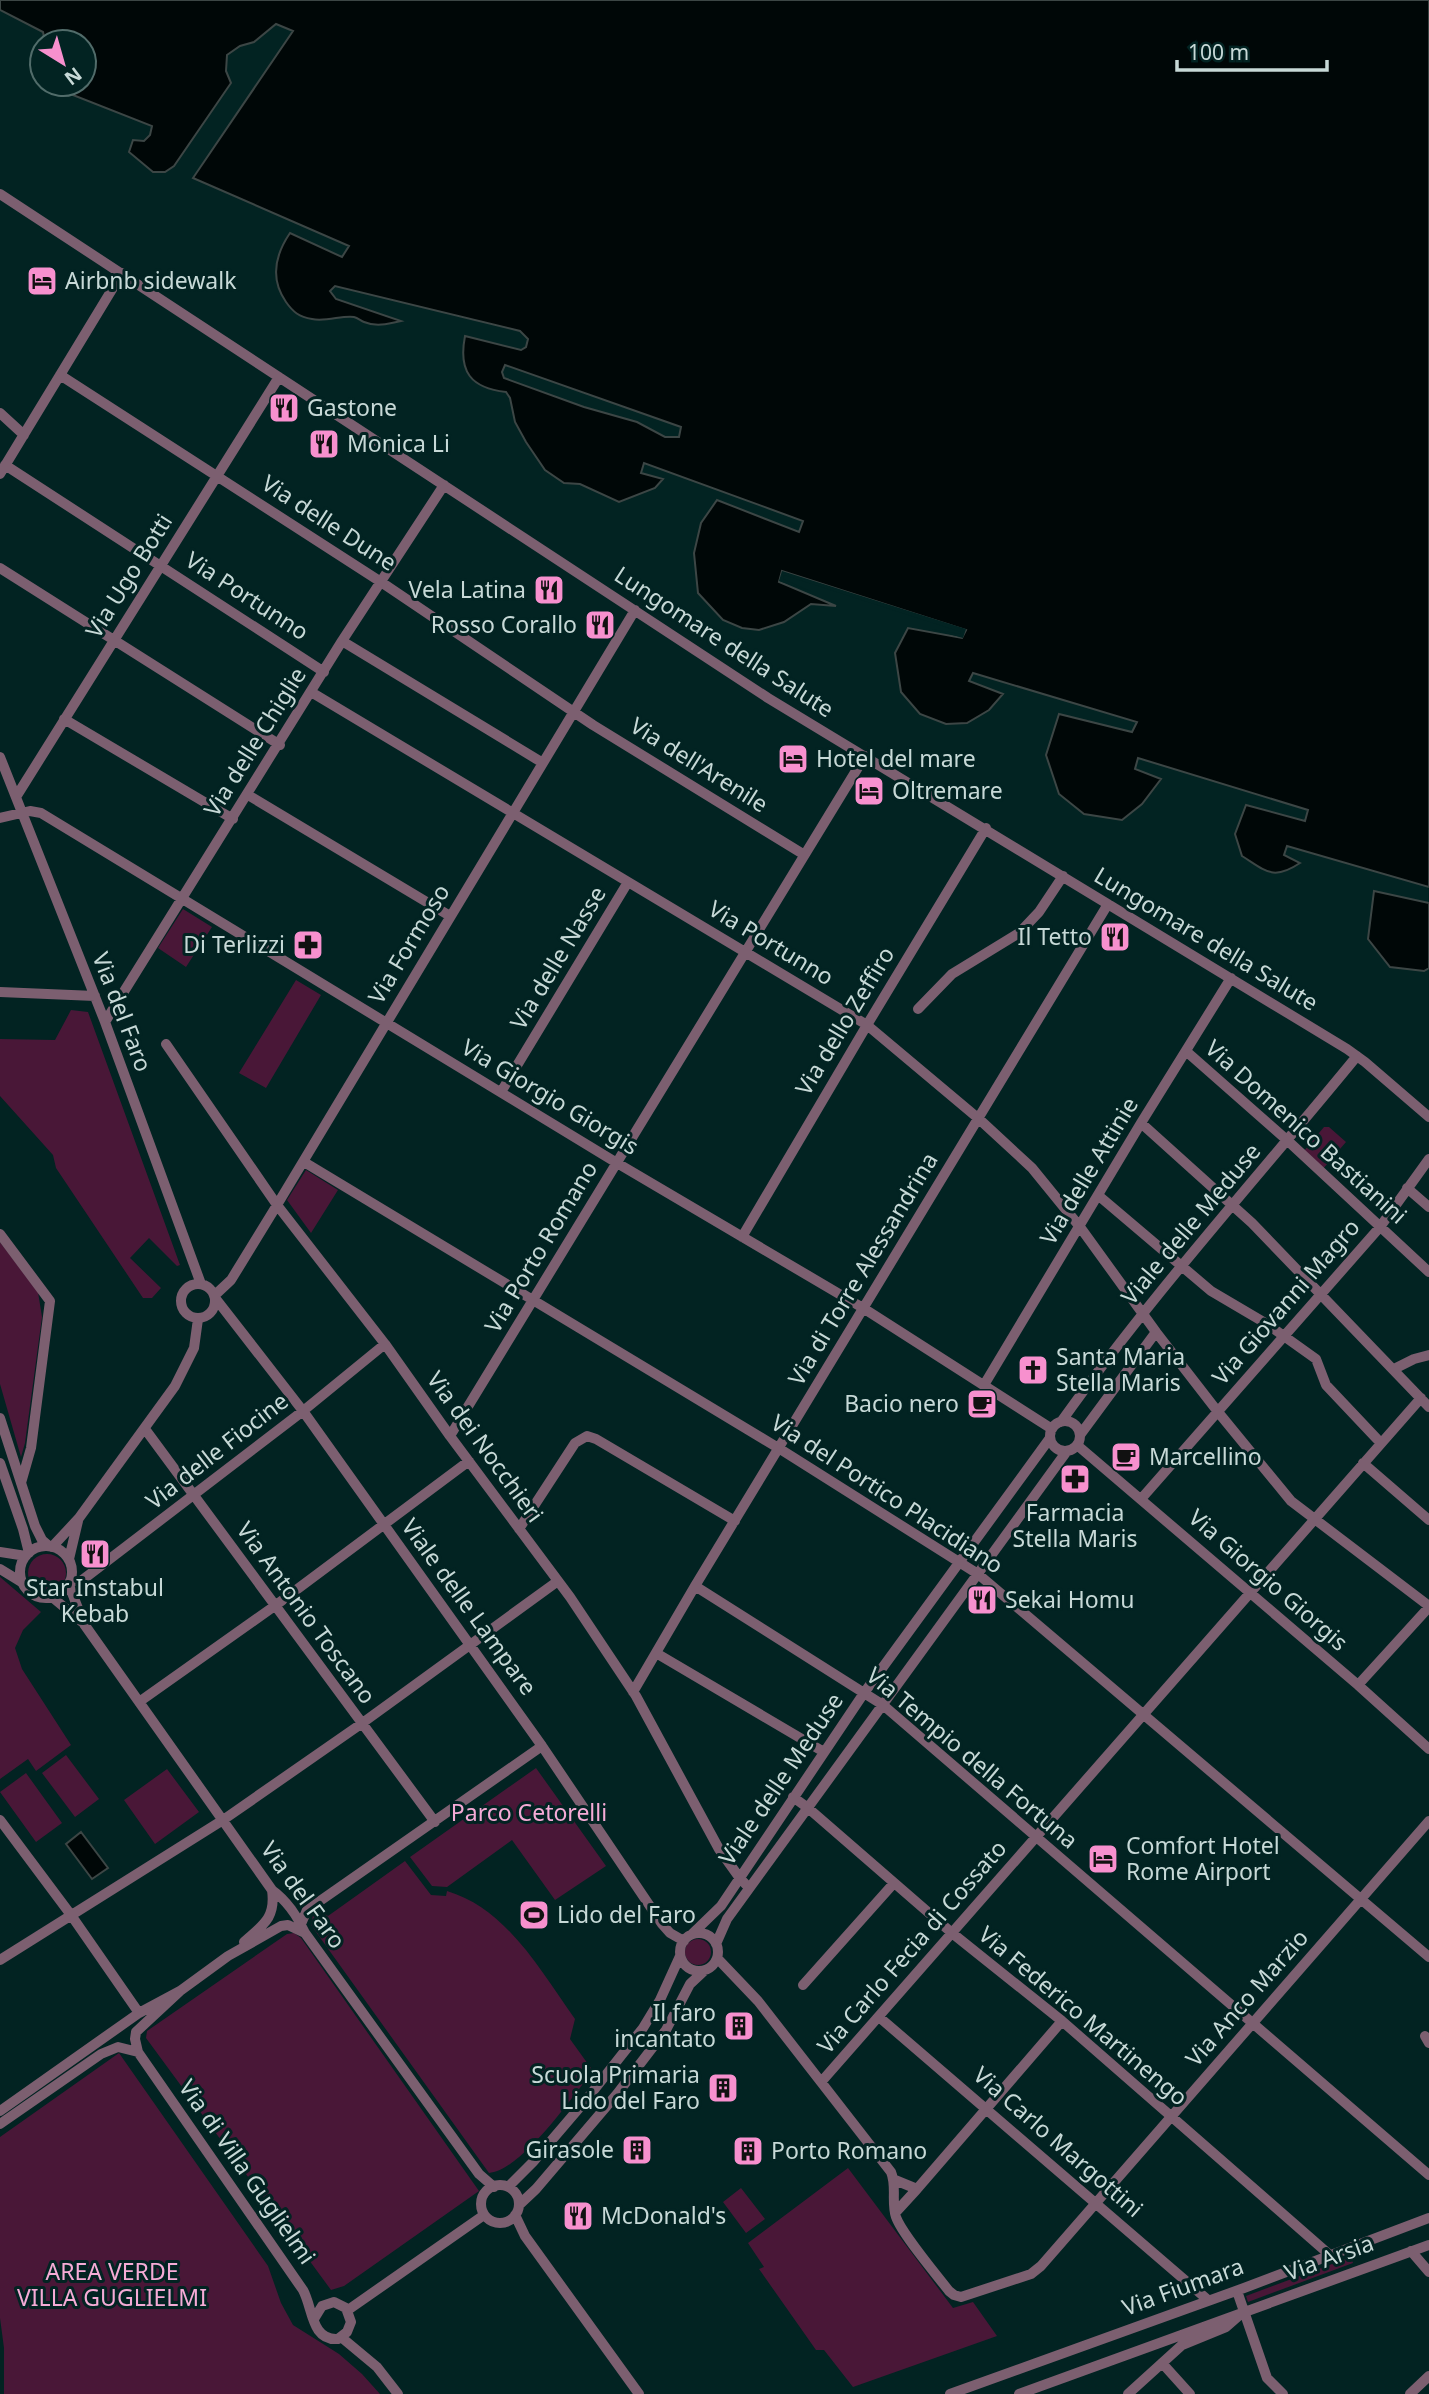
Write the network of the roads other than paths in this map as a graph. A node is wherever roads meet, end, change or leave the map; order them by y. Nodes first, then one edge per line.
1 (0, 194) edge
2 (122, 273) junction
3 (60, 375) junction
4 (279, 377) junction
5 (0, 412) edge
6 (24, 435) junction
7 (2, 470) edge
8 (216, 475) junction
9 (444, 485) junction
10 (160, 565) junction
11 (0, 568) edge
12 (381, 582) junction
13 (635, 610) junction
14 (113, 641) junction
15 (342, 641) junction
16 (324, 672) junction
17 (311, 692) junction
18 (573, 711) junction
19 (64, 719) junction
20 (280, 745) junction
21 (0, 757) edge
22 (865, 757) junction
23 (543, 763) junction
24 (248, 795) junction
25 (16, 797) junction
26 (512, 812) junction
27 (22, 813) junction
28 (0, 818) edge
29 (233, 819) junction
30 (986, 828) junction
31 (803, 854) junction
32 (1063, 876) junction
33 (628, 882) junction
34 (182, 898) junction
35 (1108, 904) junction
36 (450, 916) junction
37 (745, 952) junction
38 (1231, 978) junction
39 (0, 992) edge
40 (95, 996) junction
41 (918, 1009) dead end
42 (105, 1022) junction
43 (387, 1022) junction
44 (867, 1024) junction
45 (166, 1044) dead end
46 (1187, 1052) junction
47 (1357, 1056) junction
48 (501, 1092) junction
49 (1429, 1117) edge
50 (979, 1119) junction
51 (1141, 1123) junction
52 (1288, 1141) junction
53 (1429, 1159) edge
54 (304, 1162) junction
55 (617, 1163) junction
56 (1407, 1188) junction
57 (1099, 1196) junction
58 (277, 1205) junction
59 (1234, 1206) junction
60 (1429, 1207) edge
61 (1080, 1227) junction
62 (1380, 1227) junction
63 (0, 1234) edge
64 (742, 1237) junction
65 (1181, 1267) junction
66 (1429, 1272) edge
67 (201, 1284) junction
68 (1321, 1293) junction
69 (215, 1297) junction
70 (534, 1299) junction
71 (863, 1308) junction
72 (1143, 1311) junction
73 (198, 1319) junction
74 (1156, 1332) junction
75 (1283, 1336) junction
76 (385, 1345) junction
77 (1429, 1355) edge
78 (1394, 1369) junction
79 (984, 1385) junction
80 (1421, 1398) junction
81 (1429, 1407) edge
82 (303, 1411) junction
83 (1218, 1412) junction
84 (0, 1418) edge
85 (145, 1429) junction
86 (1055, 1430) junction
87 (450, 1436) junction
88 (1377, 1439) dead end
89 (1074, 1444) junction
90 (780, 1449) junction
91 (469, 1461) junction
92 (0, 1463) edge
93 (1363, 1464) junction
94 (21, 1483) junction
95 (193, 1496) junction
96 (1141, 1499) junction
97 (79, 1518) junction
98 (1314, 1519) junction
99 (1429, 1520) edge
100 (735, 1521) junction
101 (384, 1525) junction
102 (519, 1529) junction
103 (50, 1546) junction
104 (0, 1552) edge
105 (27, 1554) junction
106 (69, 1559) junction
107 (959, 1562) junction
108 (0, 1569) edge
109 (978, 1574) junction
110 (558, 1581) junction
111 (23, 1583) junction
112 (69, 1583) junction
113 (695, 1586) junction
114 (1250, 1592) junction
115 (52, 1597) junction
116 (276, 1605) junction
117 (1429, 1606) edge
118 (84, 1624) junction
119 (470, 1645) junction
120 (656, 1653) junction
121 (1358, 1685) junction
122 (633, 1692) junction
123 (864, 1693) junction
124 (139, 1702) junction
125 (883, 1705) junction
126 (1143, 1715) junction
127 (361, 1724) junction
128 (542, 1746) junction
129 (1429, 1749) edge
130 (824, 1752) junction
131 (793, 1797) junction
132 (808, 1808) junction
133 (0, 1820) edge
134 (223, 1820) junction
135 (1429, 1821) edge
136 (435, 1822) junction
137 (1036, 1837) junction
138 (739, 1877) junction
139 (894, 1883) junction
140 (749, 1888) junction
141 (272, 1890) junction
142 (1361, 1899) junction
143 (71, 1915) junction
144 (303, 1928) junction
145 (952, 1933) junction
146 (687, 1938) junction
147 (716, 1944) junction
148 (228, 1956) junction
149 (680, 1956) junction
150 (1429, 1957) edge
151 (717, 1958) junction
152 (0, 1959) edge
153 (705, 1970) junction
154 (803, 1985) dead end
155 (180, 1991) junction
156 (139, 2013) junction
157 (879, 2017) junction
158 (1062, 2021) junction
159 (1253, 2022) junction
160 (138, 2052) junction
161 (822, 2081) junction
162 (987, 2109) junction
163 (0, 2111) edge
164 (1171, 2117) junction
165 (0, 2124) edge
166 (1429, 2175) edge
167 (895, 2180) junction
168 (494, 2186) junction
169 (508, 2187) junction
170 (917, 2189) junction
171 (1096, 2203) junction
172 (517, 2210) junction
173 (895, 2213) junction
174 (484, 2215) junction
175 (1429, 2218) edge
176 (1429, 2245) edge
177 (1411, 2251) junction
178 (1331, 2256) junction
179 (1429, 2272) edge
180 (1237, 2291) junction
181 (1208, 2300) junction
182 (348, 2310) junction
183 (1244, 2311) junction
184 (314, 2319) junction
185 (341, 2337) junction
186 (1180, 2340) junction
187 (1162, 2363) junction
188 (1429, 2376) edge
189 (398, 2394) edge
190 (639, 2394) edge
191 (950, 2394) edge
192 (1019, 2394) edge
193 (1128, 2394) edge
194 (1190, 2394) edge
195 (1283, 2394) edge
196 (1410, 2394) edge

1 - 2 street, Lungomare della Salute
2 - 3 street
2 - 4 street, Lungomare della Salute
3 - 6 street
3 - 8 street, Via delle Dune
4 - 8 street, Via Ugo Botti
4 - 9 street, Lungomare della Salute
5 - 6 street
6 - 7 street
7 - 10 street, Via Portunno
8 - 10 street, Via Ugo Botti
8 - 12 street, Via delle Dune
9 - 12 street, Via delle Chiglie
9 - 13 street, Lungomare della Salute
10 - 14 street, Via Ugo Botti
10 - 16 street, Via Portunno
11 - 14 street
12 - 15 street, Via delle Chiglie
12 - 18 street, Via delle Dune
13 - 18 street, Via Formoso
13 - 22 street, Lungomare della Salute
14 - 19 street, Via Ugo Botti
14 - 20 street
15 - 16 street, Via delle Chiglie
15 - 23 street
16 - 17 street, Via delle Chiglie
17 - 20 street, Via delle Chiglie
17 - 26 street, Via Portunno
18 - 23 street, Via Formoso
18 - 31 street, Via dell'Arenile
19 - 25 street, Via Ugo Botti
19 - 29 street
20 - 24 street, Via delle Chiglie
21 - 25 street, Via del Faro
22 - 30 street, Lungomare della Salute
22 - 31 street, Via Porto Romano
23 - 26 street, Via Formoso
24 - 29 street, Via delle Chiglie
24 - 36 street
25 - 27 street, Via del Faro
26 - 33 street, Via Portunno
26 - 36 street, Via Formoso
27 - 28 street
27 - 34 street, Via Giorgio Giorgis
27 - 40 street, Via del Faro
29 - 34 street, Via delle Chiglie
30 - 32 street, Lungomare della Salute
30 - 44 street, Via dello Zeffiro
31 - 37 street, Via Porto Romano
32 - 35 street, Lungomare della Salute
32 - 41 street
33 - 37 street, Via Portunno
33 - 48 street, Via delle Nasse
34 - 42 street, Via delle Chiglie
34 - 43 street, Via Giorgio Giorgis
35 - 38 street, Lungomare della Salute
35 - 50 street, Via di Torre Alessandrina
36 - 43 street, Via Formoso
37 - 44 street, Via Portunno
37 - 55 street, Via Porto Romano
38 - 46 street, Via delle Attinie
38 - 47 street, Lungomare della Salute
39 - 40 street
40 - 42 street, Via del Faro
42 - 67 street, Via del Faro
43 - 48 street, Via Giorgio Giorgis
43 - 54 street, Via Formoso
44 - 50 street, Via Portunno
44 - 64 street, Via dello Zeffiro
45 - 58 street, Via dei Nocchieri
46 - 51 street, Via delle Attinie
46 - 52 street, Via Domenico Bastianini
47 - 49 street, Lungomare della Salute
47 - 52 street, Viale delle Meduse
48 - 55 street, Via Giorgio Giorgis
50 - 61 street, Via Portunno
50 - 71 street, Via di Torre Alessandrina
51 - 57 street, Via delle Attinie
51 - 59 street
52 - 59 street, Viale delle Meduse
52 - 62 street, Via Domenico Bastianini
53 - 56 street, Via Giovanni Magro
54 - 58 street, Via Formoso
54 - 70 street, Via del Portico Placidiano
55 - 64 street, Via Giorgio Giorgis
55 - 70 street, Via Porto Romano
56 - 60 street
56 - 62 street, Via Giovanni Magro
57 - 61 street, Via delle Attinie
57 - 65 street
58 - 69 street, Via Formoso
58 - 76 street, Via dei Nocchieri
59 - 65 street, Viale delle Meduse
59 - 68 street
61 - 72 street, Via Portunno
61 - 79 street, Via delle Attinie
62 - 66 street, Via Domenico Bastianini
62 - 68 street, Via Giovanni Magro
63 - 94 street
64 - 71 street, Via Giorgio Giorgis
65 - 72 street, Viale delle Meduse
65 - 75 street
67 - 69 street
67 - 73 street
68 - 75 street, Via Giovanni Magro
68 - 78 street
69 - 73 street
69 - 82 street, Viale delle Lampare
70 - 87 street, Via Porto Romano
70 - 90 street, Via del Portico Placidiano
71 - 79 street, Via Giorgio Giorgis
71 - 90 street, Via di Torre Alessandrina
72 - 74 street, Via Portunno
72 - 86 street, Viale delle Meduse
73 - 85 street
74 - 83 street, Via Portunno
74 - 89 street, Viale delle Meduse
75 - 83 street, Via Giovanni Magro
75 - 88 street
76 - 82 street, Via delle Fiocine
76 - 87 street, Via dei Nocchieri
77 - 78 street
78 - 80 street
79 - 86 street, Via Giorgio Giorgis
80 - 81 street
80 - 93 street, Via Carlo Fecia di Cossato
82 - 95 street, Via delle Fiocine
82 - 101 street, Viale delle Lampare
83 - 96 street, Via Giovanni Magro
83 - 98 street, Via Portunno
84 - 94 street
85 - 95 street, Via Antonio Toscano
85 - 97 street
86 - 89 street
86 - 89 street
86 - 107 street, Viale delle Meduse
87 - 91 street, Via dei Nocchieri
89 - 96 street, Via Giorgio Giorgis
89 - 109 street, Viale delle Meduse
90 - 100 street, Via di Torre Alessandrina
90 - 107 street, Via del Portico Placidiano
91 - 101 street
91 - 102 street, Via dei Nocchieri
92 - 105 street
93 - 98 street, Via Carlo Fecia di Cossato
93 - 99 street
94 - 103 street
95 - 112 street, Via delle Fiocine
95 - 116 street, Via Antonio Toscano
96 - 114 street, Via Giorgio Giorgis
97 - 103 street
97 - 106 street
98 - 114 street, Via Carlo Fecia di Cossato
98 - 117 street, Via Portunno
100 - 102 street
100 - 113 street, Via di Torre Alessandrina
101 - 116 street
101 - 119 street, Viale delle Lampare
102 - 110 street, Via dei Nocchieri
103 - 105 street
103 - 106 street
104 - 105 street
105 - 111 street
106 - 112 street
107 - 109 street, Via del Portico Placidiano
107 - 123 street, Viale delle Meduse
108 - 111 street
109 - 125 street, Viale delle Meduse
109 - 126 street, Via del Portico Placidiano
110 - 119 street
110 - 122 street, Via dei Nocchieri
111 - 115 street
112 - 115 street
112 - 118 street, Via del Faro
113 - 120 street, Via di Torre Alessandrina
113 - 123 street, Via Tempio della Fortuna
114 - 121 street, Via Giorgio Giorgis
114 - 126 street, Via Carlo Fecia di Cossato
115 - 118 street, Via del Faro
116 - 124 street
116 - 127 street, Via Antonio Toscano
117 - 121 street
118 - 124 street, Via del Faro
119 - 127 street
119 - 128 street, Viale delle Lampare
120 - 122 street, Via di Torre Alessandrina
120 - 130 street
121 - 129 street, Via Giorgio Giorgis
122 - 138 street, Via dei Nocchieri
123 - 125 street, Via Tempio della Fortuna
123 - 130 street, Viale delle Meduse
124 - 134 street, Via del Faro
125 - 132 street, Viale delle Meduse
125 - 137 street, Via Tempio della Fortuna
126 - 137 street, Via Carlo Fecia di Cossato
126 - 142 street, Via del Portico Placidiano
127 - 134 street
127 - 136 street, Via Antonio Toscano
128 - 136 street
128 - 146 street, Viale delle Lampare
130 - 131 street, Viale delle Meduse
131 - 132 street, Via Federico Martinengo
131 - 138 street, Viale delle Meduse
132 - 139 street, Via Federico Martinengo
132 - 140 street, Viale delle Meduse
133 - 143 street
134 - 141 street, Via del Faro
134 - 143 street
135 - 142 street, Via Anco Marzio
136 - 144 street
137 - 145 street, Via Carlo Fecia di Cossato
137 - 159 street, Via Tempio della Fortuna
138 - 140 street, Via dei Nocchieri
138 - 146 street, Viale delle Meduse
139 - 145 street, Via Federico Martinengo
139 - 154 street
140 - 147 street, Viale delle Meduse
141 - 144 street, Via del Faro
141 - 148 street
142 - 150 street, Via del Portico Placidiano
142 - 159 street, Via Anco Marzio
143 - 152 street
143 - 156 street
144 - 148 street
144 - 168 street, Via del Faro
145 - 157 street, Via Carlo Fecia di Cossato
145 - 158 street, Via Federico Martinengo
146 - 147 street
146 - 149 street
147 - 151 street
148 - 155 street
149 - 153 street
149 - 169 street
151 - 153 street
151 - 161 street
153 - 172 street
155 - 156 street
155 - 160 street
156 - 163 street
157 - 161 street, Via Carlo Fecia di Cossato
157 - 162 street, Via Carlo Margottini
158 - 162 street
158 - 164 street, Via Federico Martinengo
159 - 164 street, Via Anco Marzio
159 - 166 street, Via Tempio della Fortuna
160 - 165 street
160 - 184 street, Via di Villa Guglielmi
161 - 167 street
162 - 170 street
162 - 171 street, Via Carlo Margottini
164 - 171 street, Via Anco Marzio
164 - 178 street, Via Federico Martinengo
167 - 170 street
167 - 173 street
168 - 169 street
168 - 174 street
169 - 172 street
170 - 173 street
171 - 173 street, Via Anco Marzio
171 - 181 street, Via Carlo Margottini
172 - 174 street
172 - 190 street
174 - 182 street
175 - 178 street, Via Fiumara
176 - 177 street, Via Arsia
177 - 179 street
177 - 183 street, Via Arsia
178 - 180 street, Via Fiumara
180 - 181 street, Via Fiumara
180 - 183 street
181 - 191 street, Via Fiumara
182 - 184 street
182 - 185 street
183 - 186 street, Via Arsia
183 - 195 street
184 - 185 street
185 - 189 street
186 - 187 street, Via Arsia
186 - 192 street
187 - 193 street, Via Arsia
187 - 194 street
188 - 196 street

